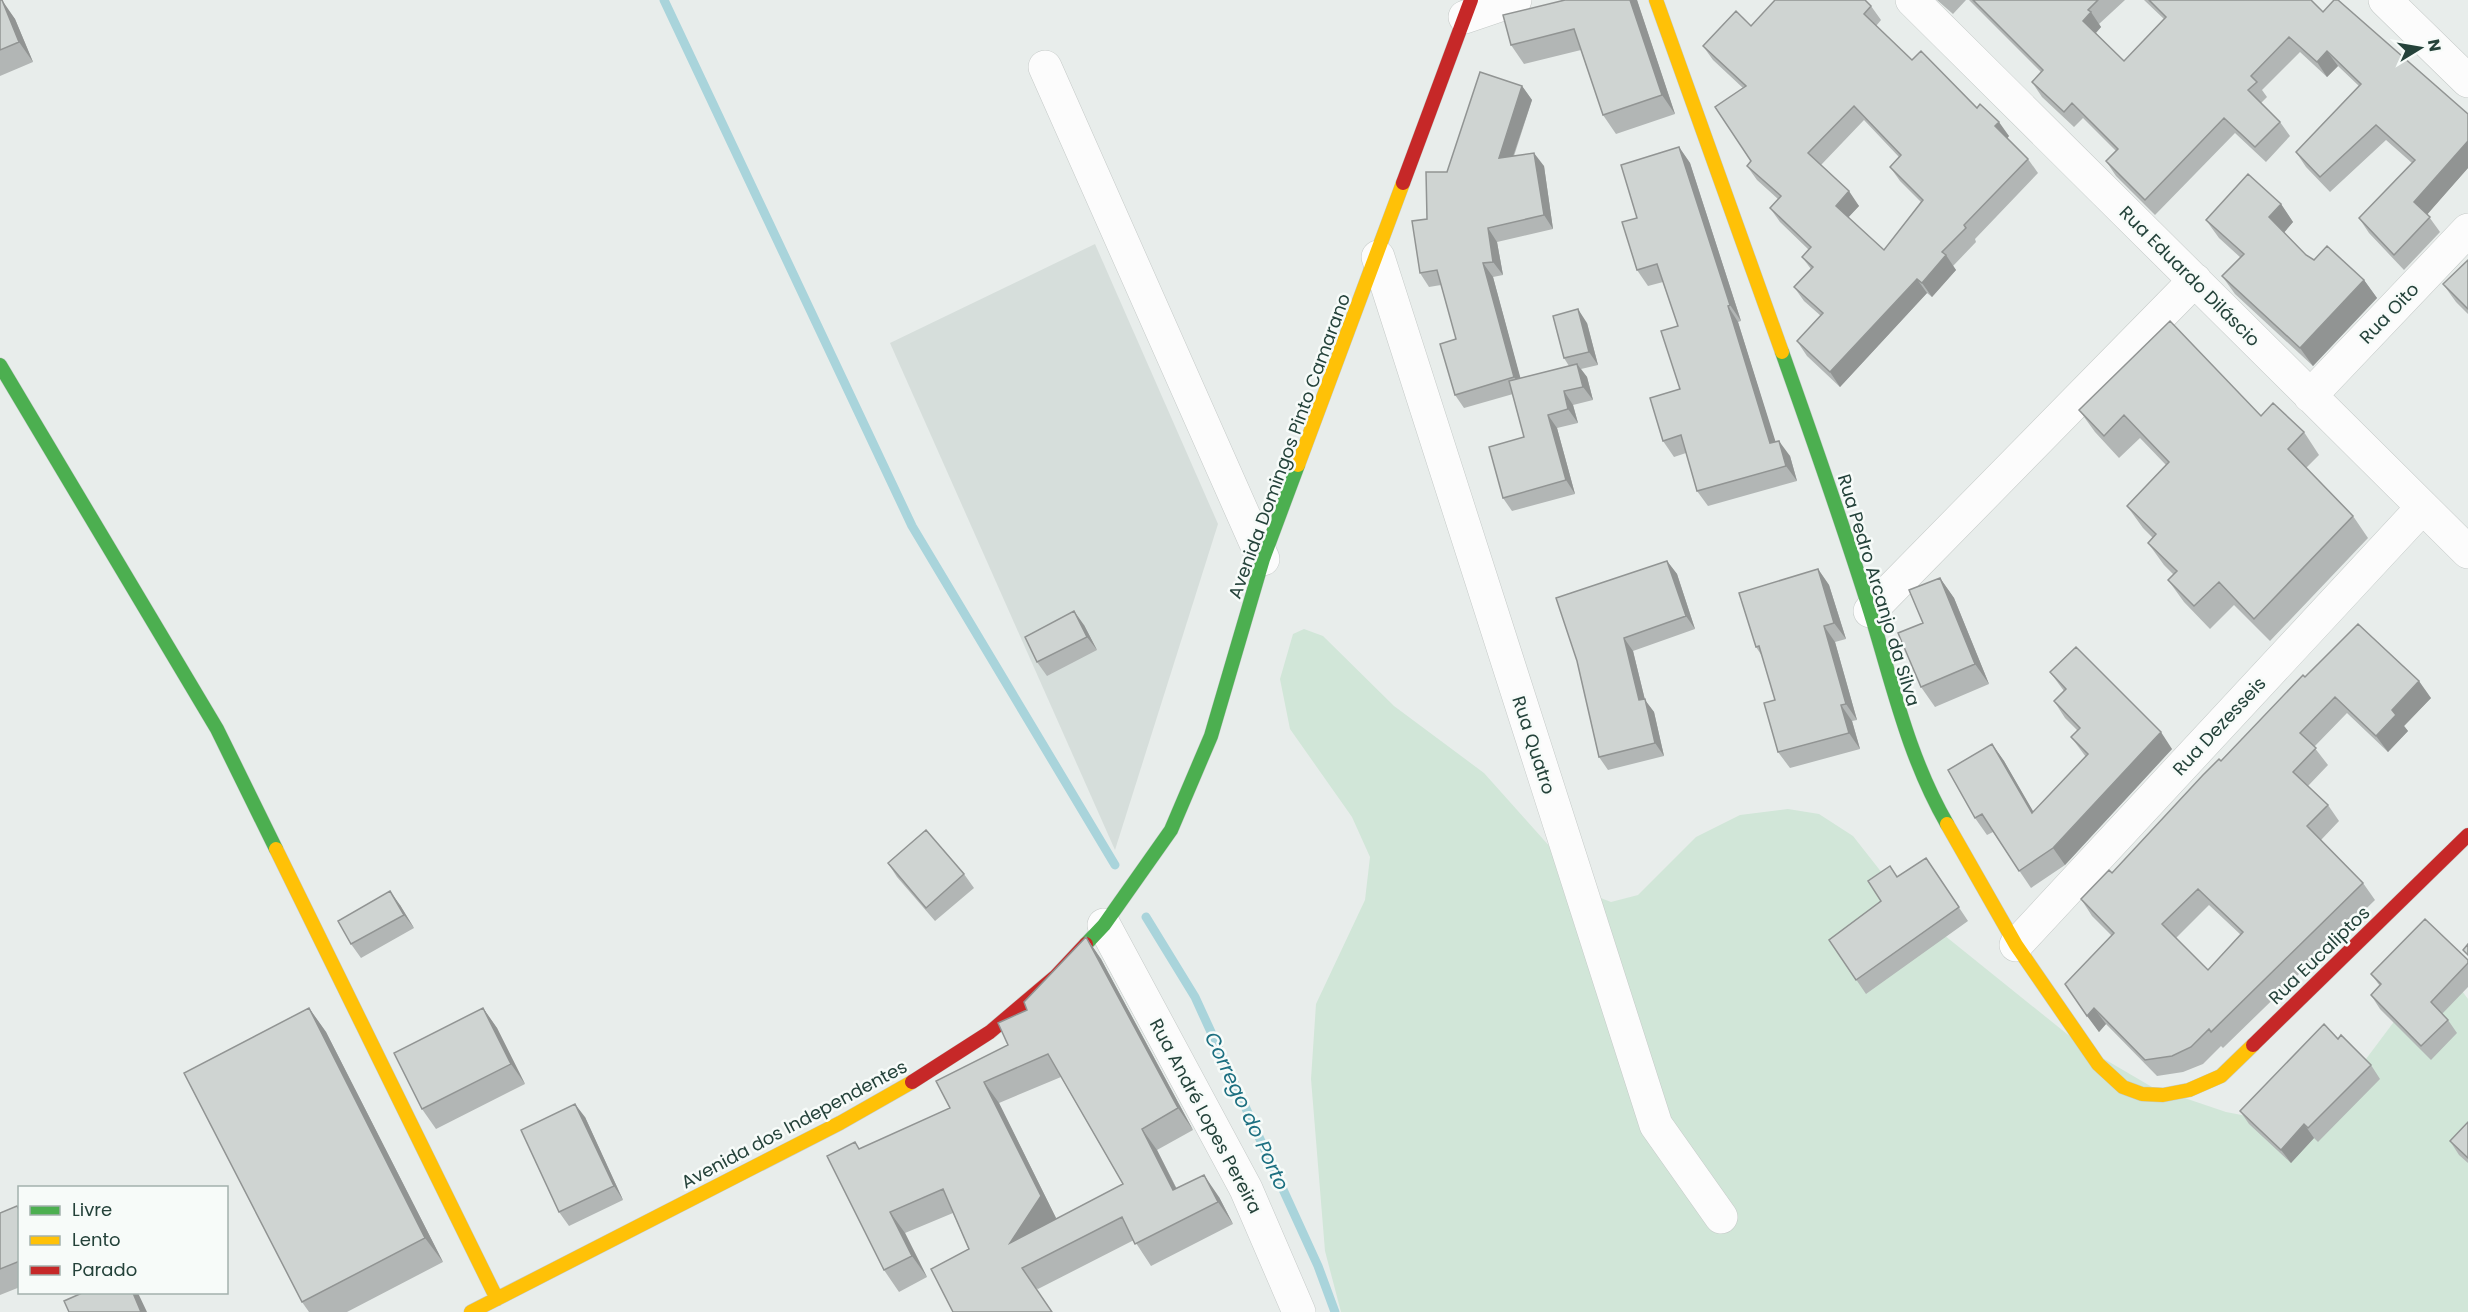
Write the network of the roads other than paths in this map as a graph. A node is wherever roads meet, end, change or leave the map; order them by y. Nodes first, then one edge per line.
1 (1515, 0) edge
2 (1656, 0) edge
3 (1912, 0) edge
4 (2385, 0) edge
5 (1468, 8) edge
6 (1045, 67) dead end
7 (2468, 81) edge
8 (2468, 230) edge
9 (1378, 257) junction
10 (2195, 280) junction
11 (0, 365) edge
12 (2310, 396) junction
13 (2421, 508) junction
14 (2468, 552) edge
15 (1263, 559) junction
16 (1870, 611) junction
17 (2468, 835) edge
18 (1104, 925) junction
19 (2016, 945) junction
20 (2189, 1090) joint
21 (1721, 1217) dead end
22 (497, 1299) junction
23 (471, 1312) edge
24 (1299, 1312) edge

1 - 5 street
2 - 16 street, Rua Pedro Arcanjo da Silva
3 - 10 street, Rua Eduardo Diláscio
4 - 7 street
5 - 9 street, Avenida Domingos Pinto Camarano
6 - 15 street
8 - 12 street, Rua Oito
9 - 15 street, Avenida Domingos Pinto Camarano
9 - 21 street, Rua Quatro
10 - 12 street, Rua Eduardo Diláscio
10 - 16 street
11 - 22 street
12 - 13 street, Rua Eduardo Diláscio
13 - 14 street, Rua Eduardo Diláscio
13 - 19 street, Rua Dezesseis
15 - 18 street, Avenida Domingos Pinto Camarano
16 - 19 street, Rua Pedro Arcanjo da Silva
17 - 20 street, Rua Eucaliptos
18 - 22 street, Avenida dos Independentes
18 - 24 street, Rua André Lopes Pereira
19 - 20 street, Rua Pedro Arcanjo da Silva
22 - 23 street, Avenida dos Independentes

